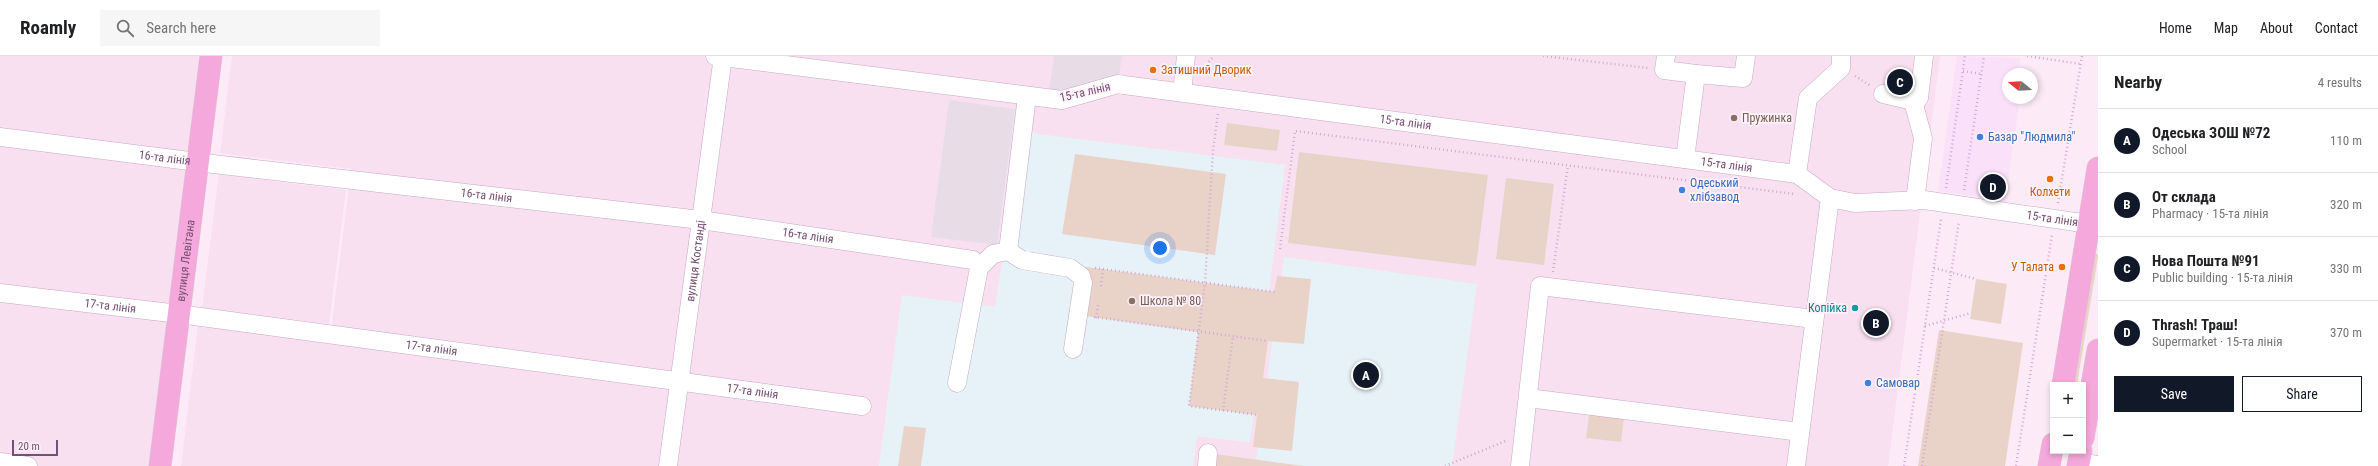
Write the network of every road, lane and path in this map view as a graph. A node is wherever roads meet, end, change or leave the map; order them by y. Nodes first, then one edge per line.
1 (211, 56) edge
2 (720, 56) edge
3 (1186, 56) edge
4 (1543, 56) edge
5 (1746, 56) edge
6 (1924, 56) edge
7 (1965, 56) edge
8 (1984, 56) edge
9 (2027, 56) edge
10 (2082, 56) edge
11 (1841, 62) edge
12 (1665, 63) edge
13 (2081, 64) junction
14 (1963, 71) junction
15 (1696, 74) junction
16 (1981, 74) junction
17 (1182, 92) junction
18 (1883, 94) joint
19 (1027, 96) junction
20 (1220, 97) junction
21 (1913, 101) junction
22 (0, 137) edge
23 (1686, 159) junction
24 (197, 162) junction
25 (1568, 165) junction
26 (2098, 168) edge
27 (1797, 174) junction
28 (1799, 194) dead end
29 (1830, 198) junction
30 (1915, 200) junction
31 (1943, 203) junction
32 (1961, 206) junction
33 (2055, 219) junction
34 (701, 220) junction
35 (2094, 224) edge
36 (1280, 249) dead end
37 (1008, 251) junction
38 (972, 260) dead end
39 (1092, 267) dead end
40 (1934, 268) junction
41 (1951, 271) junction
42 (1976, 279) dead end
43 (1205, 282) junction
44 (1551, 287) junction
45 (1274, 292) dead end
46 (0, 293) edge
47 (1971, 312) dead end
48 (179, 314) junction
49 (1090, 317) dead end
50 (1814, 319) junction
51 (1944, 320) junction
52 (1925, 326) junction
53 (1199, 332) junction
54 (1233, 336) junction
55 (1268, 341) dead end
56 (1073, 350) dead end
57 (2098, 350) edge
58 (679, 382) junction
59 (2064, 382) edge
60 (957, 384) dead end
61 (1528, 398) junction
62 (862, 406) dead end
63 (1223, 411) junction
64 (1258, 415) dead end
65 (2086, 420) edge
66 (1800, 432) junction
67 (1523, 434) junction
68 (2051, 454) edge
69 (0, 462) edge
70 (28, 466) edge
71 (160, 466) edge
72 (668, 466) edge
73 (1445, 466) edge
74 (1520, 466) edge
75 (1796, 466) edge
76 (1904, 466) edge
77 (1922, 466) edge
78 (2016, 466) edge
79 (2049, 466) edge

1 - 24 main road, вулиця Левітана
2 - 19 street, 15-та лінія
2 - 34 street, вулиця Костанді
3 - 17 street
4 - 12 path
5 - 15 street
6 - 21 street
7 - 14 path
8 - 16 path
9 - 13 path
10 - 13 path
11 - 18 path
11 - 27 street
12 - 15 street
13 - 33 path
14 - 16 path
14 - 31 path
15 - 23 street
16 - 32 path
17 - 19 street, 15-та лінія
17 - 20 street, 15-та лінія
18 - 21 street
19 - 37 street
20 - 23 street, 15-та лінія
20 - 43 path
21 - 30 street
22 - 24 street, 16-та лінія
23 - 27 street, 15-та лінія
24 - 34 street, 16-та лінія
24 - 48 main road, вулиця Левітана
25 - 28 path
25 - 36 path
25 - 44 path
26 - 35 main road
27 - 29 street, 15-та лінія
29 - 30 street, 15-та лінія
29 - 50 street
30 - 31 street, 15-та лінія
31 - 32 street, 15-та лінія
31 - 40 path
32 - 33 street, 15-та лінія
32 - 41 path
33 - 35 street, 15-та лінія
33 - 78 path
34 - 38 street, 16-та лінія
34 - 58 street, вулиця Костанді
35 - 59 main road
37 - 56 street
37 - 60 street
39 - 43 path
40 - 41 path
40 - 52 path
41 - 42 path
41 - 51 path
43 - 45 path
43 - 53 path
44 - 50 street
44 - 61 street
46 - 48 street, 17-та лінія
47 - 51 path
48 - 58 street, 17-та лінія
48 - 71 main road, вулиця Левітана
49 - 53 path
50 - 66 street
51 - 52 path
51 - 77 path
52 - 76 path
53 - 54 path
53 - 63 path
54 - 55 path
54 - 63 path
57 - 65 main road
58 - 62 street, 17-та лінія
58 - 72 street, вулиця Костанді
61 - 66 street
61 - 67 street
63 - 64 path
66 - 75 street
67 - 73 path
67 - 74 street
68 - 79 main road
69 - 70 street

